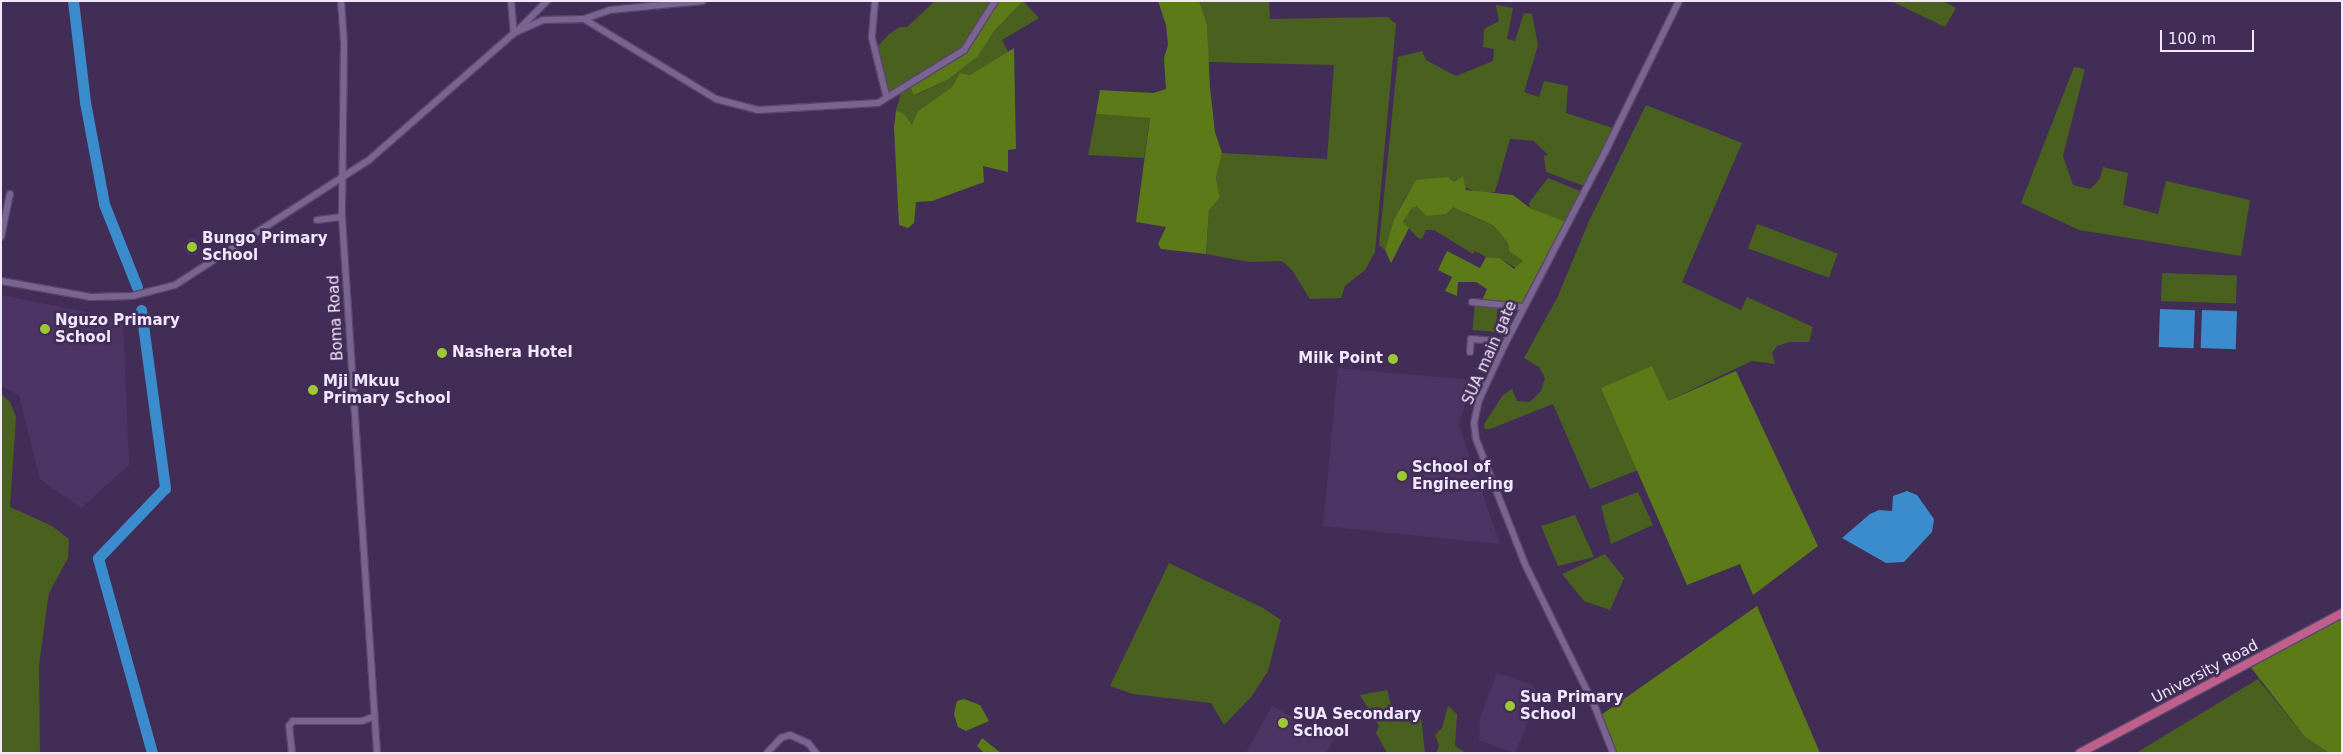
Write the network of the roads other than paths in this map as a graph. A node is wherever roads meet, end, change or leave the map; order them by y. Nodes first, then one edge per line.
1 (341, 1) edge
2 (511, 1) edge
3 (547, 1) edge
4 (703, 1) edge
5 (875, 1) edge
6 (995, 1) edge
7 (1679, 1) edge
8 (584, 19) junction
9 (514, 33) junction
10 (886, 95) junction
11 (344, 176) junction
12 (10, 194) dead end
13 (342, 217) junction
14 (317, 220) dead end
15 (1, 237) edge
16 (1, 281) edge
17 (1472, 302) dead end
18 (1524, 307) junction
19 (1506, 342) junction
20 (1470, 352) dead end
21 (2342, 613) edge
22 (373, 717) junction
23 (292, 753) edge
24 (377, 753) edge
25 (767, 753) edge
26 (816, 753) edge
27 (1613, 753) edge
28 (2080, 753) edge

1 - 11 street, Boma Road
2 - 9 street
3 - 9 street
4 - 8 street
5 - 10 street
6 - 10 street
7 - 18 street, SUA main gate
8 - 9 street
8 - 10 street
9 - 11 street
11 - 13 street, Boma Road
11 - 16 street
12 - 15 street
13 - 14 street
13 - 22 street, Boma Road
17 - 18 street
18 - 19 street, SUA main gate
19 - 20 street
19 - 27 street, SUA main gate
21 - 28 main road, University Road
22 - 23 street
22 - 24 street, Boma Road
25 - 26 street

